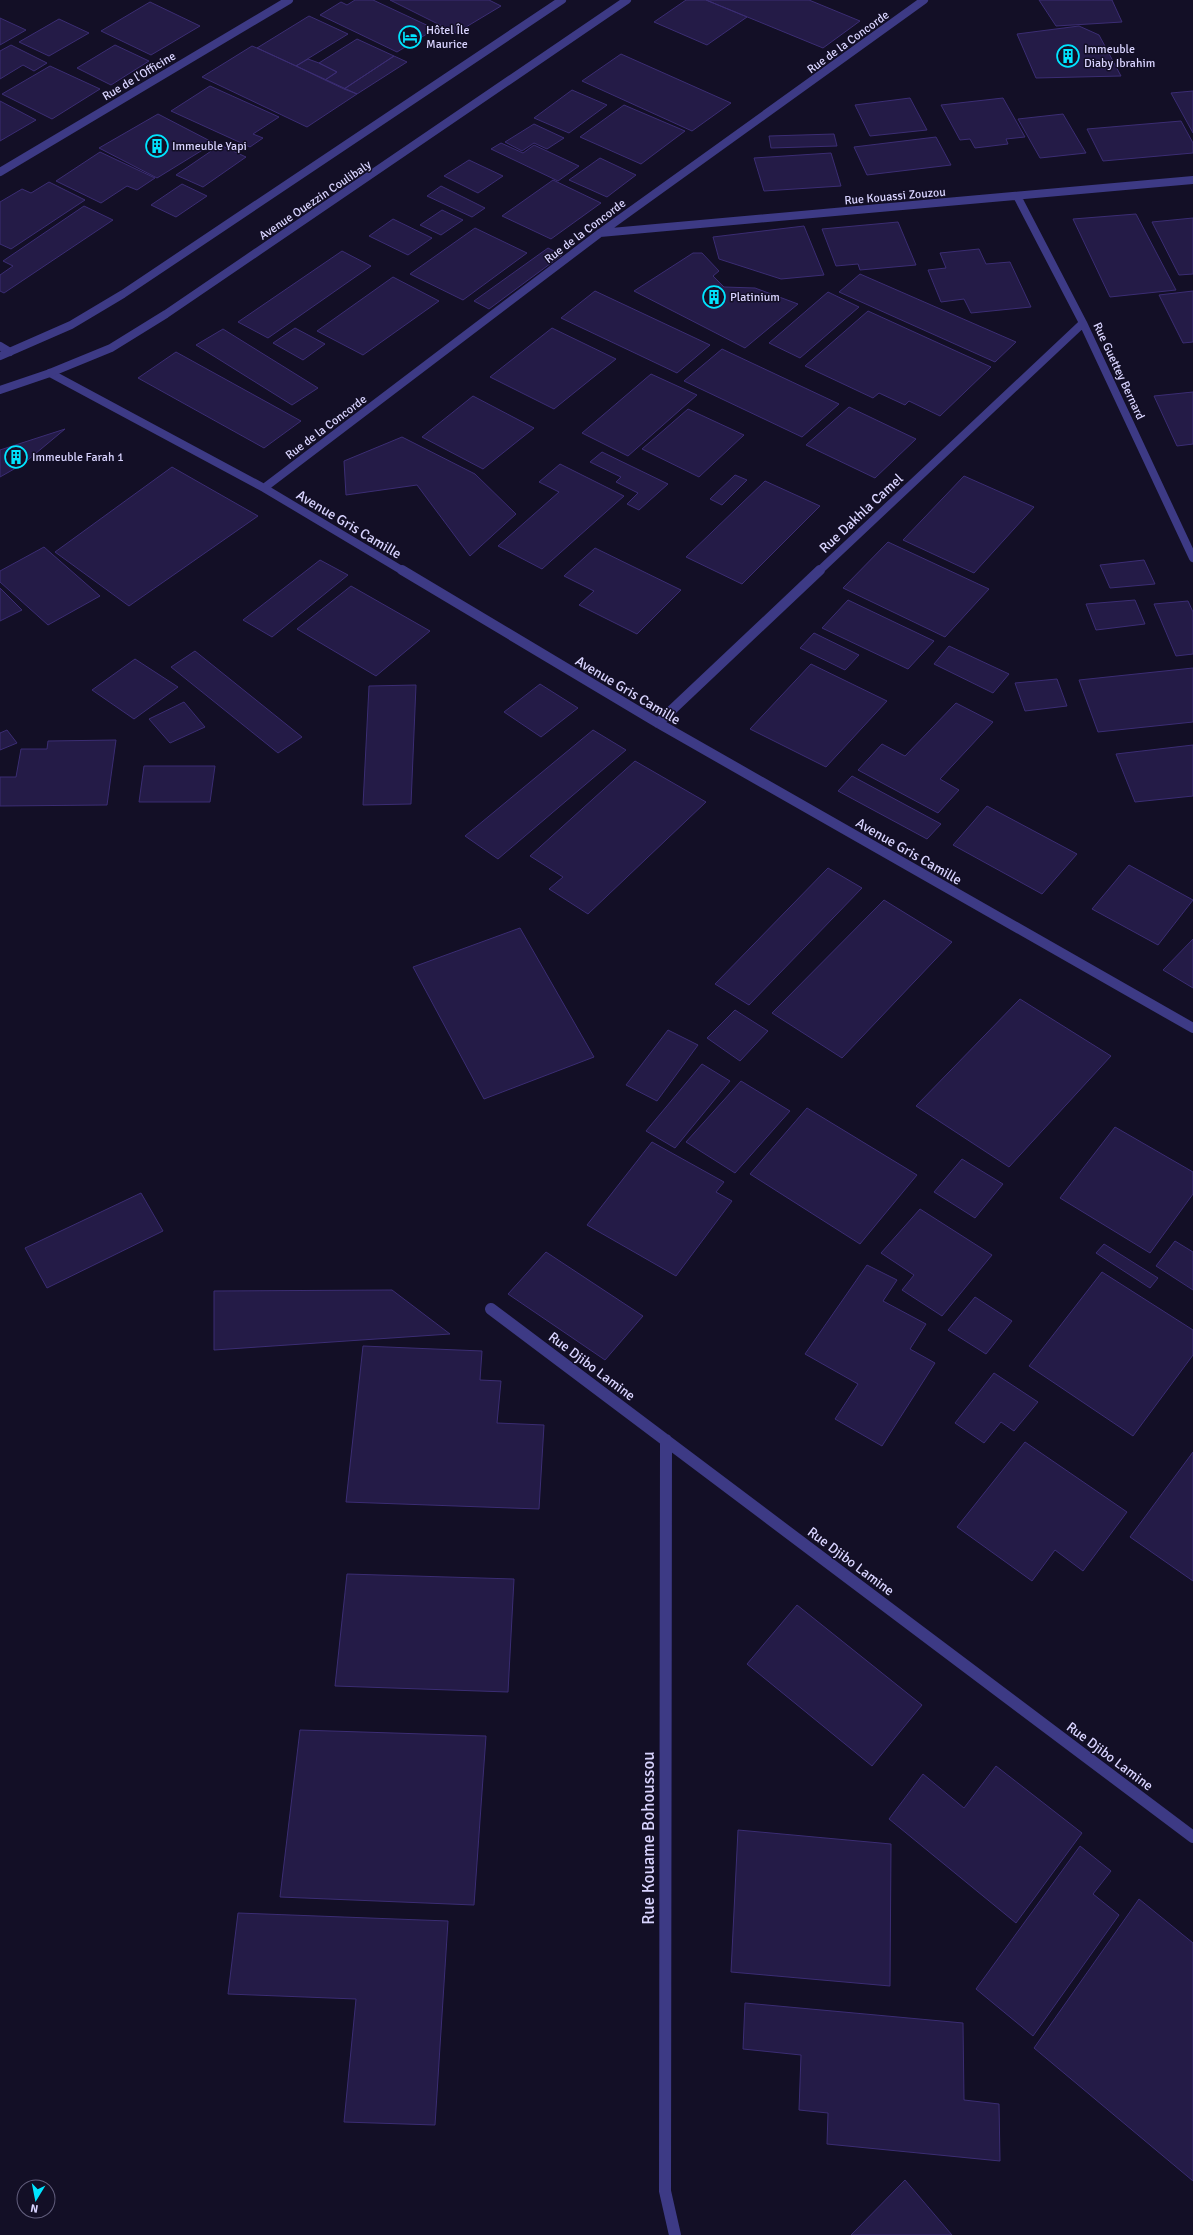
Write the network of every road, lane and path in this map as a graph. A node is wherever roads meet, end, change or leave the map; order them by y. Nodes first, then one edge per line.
1 (289, 0) edge
2 (562, 0) edge
3 (627, 0) edge
4 (924, 0) edge
5 (0, 172) edge
6 (1193, 180) edge
7 (1017, 196) junction
8 (600, 233) junction
9 (1083, 322) junction
10 (0, 346) edge
11 (10, 352) junction
12 (0, 356) edge
13 (50, 373) junction
14 (0, 390) edge
15 (264, 488) junction
16 (1193, 558) edge
17 (658, 723) junction
18 (1193, 1028) edge
19 (491, 1309) dead end
20 (666, 1440) junction
21 (1193, 1837) edge
22 (676, 2235) edge

1 - 5 street, Rue de l'Officine
2 - 11 street
3 - 13 street, Avenue Ouezzin Coulibaly
4 - 8 street, Rue de la Concorde
6 - 7 street, Rue Kouassi Zouzou
7 - 8 street, Rue Kouassi Zouzou
7 - 9 street, Rue Guettey Bernard
8 - 15 street, Rue de la Concorde
9 - 16 street, Rue Guettey Bernard
9 - 17 street, Rue Dakhla Camel
10 - 11 street
11 - 12 street
13 - 14 street, Avenue Ouezzin Coulibaly
13 - 15 street, Avenue Gris Camille
15 - 17 street, Avenue Gris Camille
17 - 18 street, Avenue Gris Camille
19 - 20 street, Rue Djibo Lamine
20 - 21 street, Rue Djibo Lamine
20 - 22 street, Rue Kouame Bohoussou

